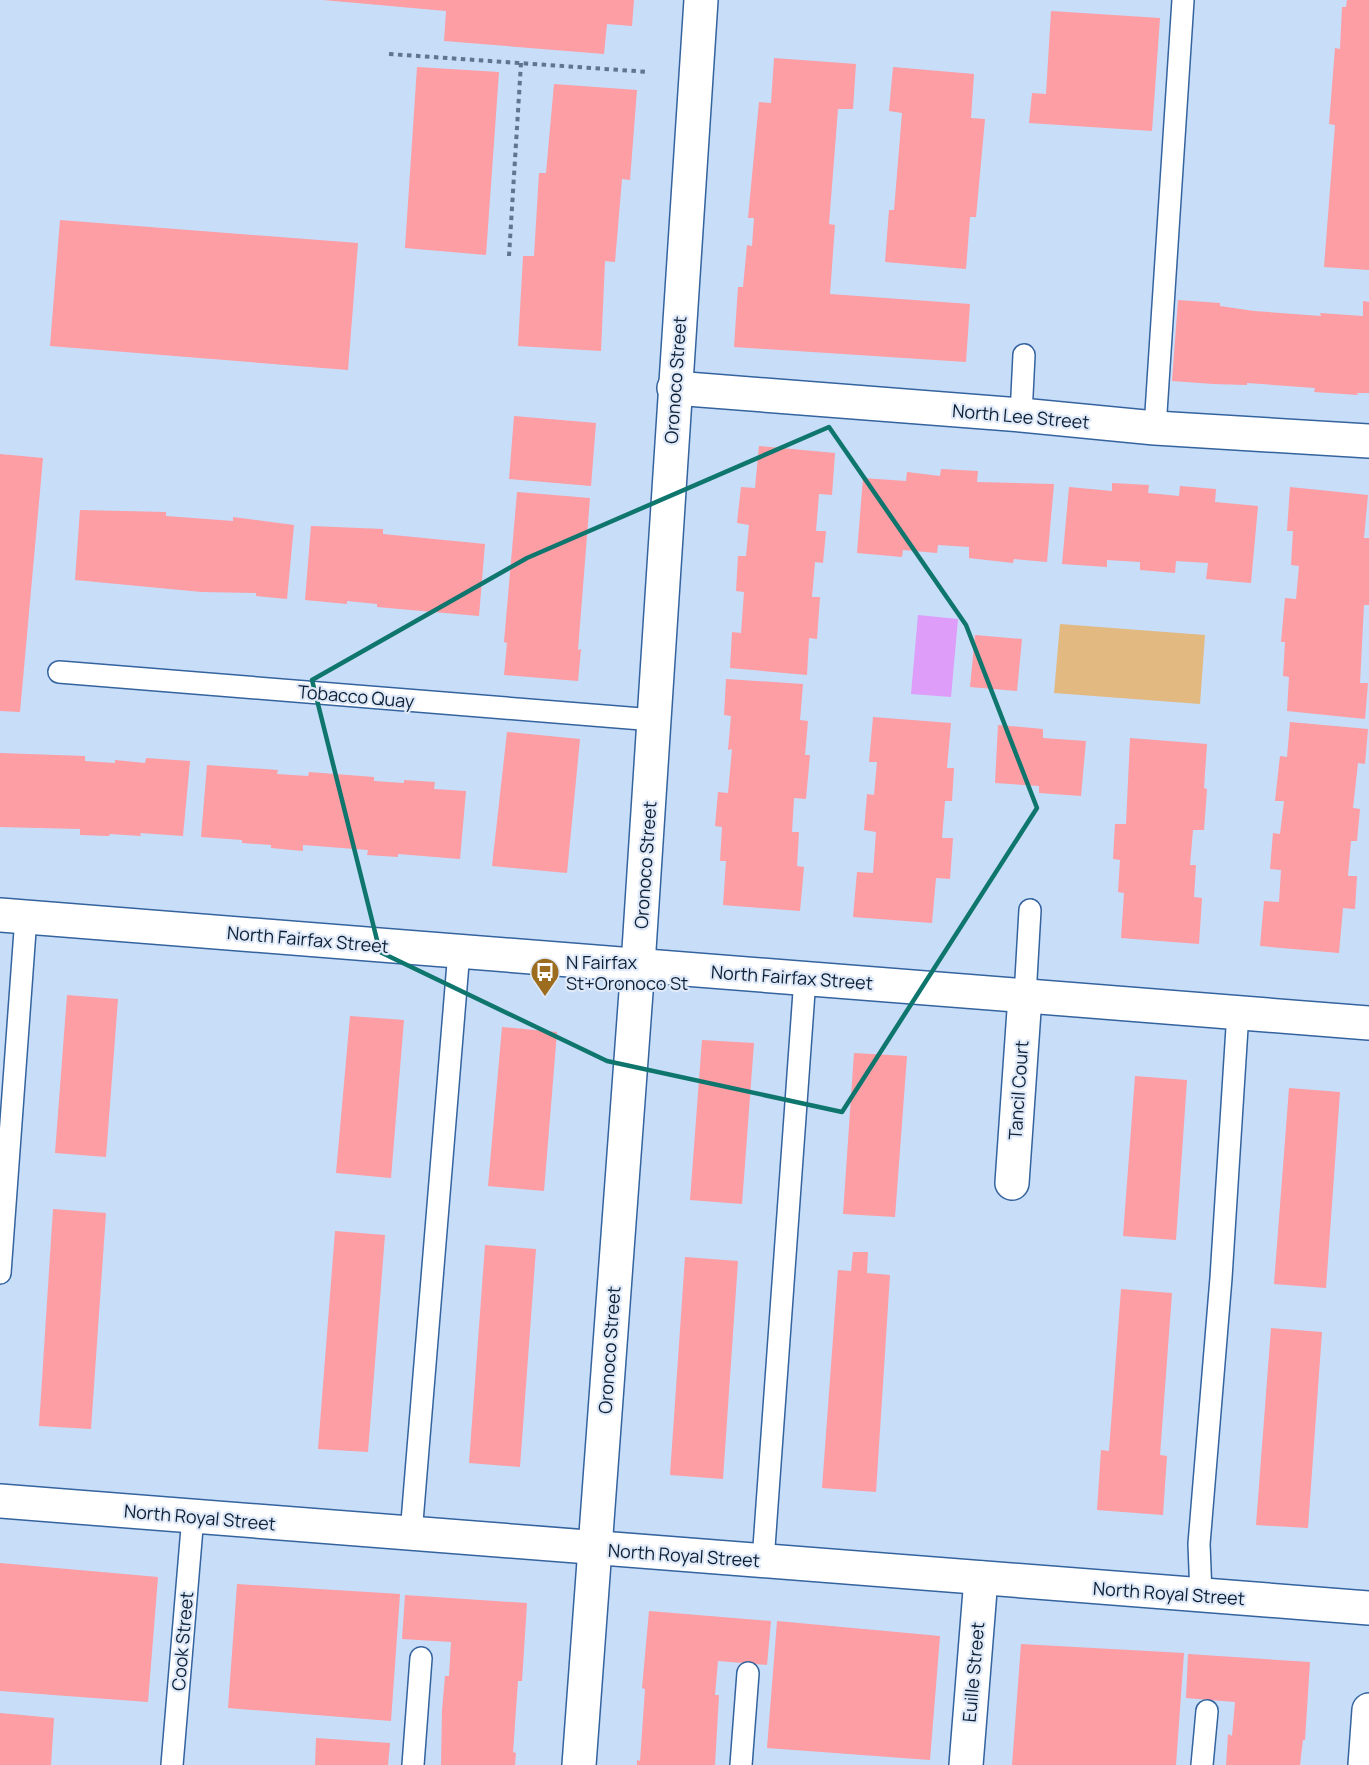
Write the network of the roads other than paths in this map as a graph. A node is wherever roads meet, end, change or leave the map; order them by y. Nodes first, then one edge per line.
1 (700, 0) edge
2 (1183, 0) edge
3 (1024, 355) dead end
4 (674, 388) junction
5 (1021, 415) junction
6 (1155, 428) junction
7 (1369, 441) edge
8 (59, 672) dead end
9 (654, 720) junction
10 (1030, 910) dead end
11 (13, 916) edge
12 (459, 951) junction
13 (638, 965) junction
14 (805, 978) junction
15 (1025, 996) junction
16 (1238, 1012) junction
17 (1369, 1023) edge
18 (1012, 1184) dead end
19 (0, 1273) edge
20 (0, 1501) edge
21 (193, 1516) junction
22 (411, 1534) junction
23 (595, 1548) junction
24 (763, 1562) junction
25 (981, 1578) junction
26 (1201, 1595) junction
27 (1369, 1608) edge
28 (421, 1658) dead end
29 (748, 1673) dead end
30 (1369, 1710) edge
31 (1207, 1712) dead end
32 (172, 1765) edge
33 (413, 1765) edge
34 (579, 1765) edge
35 (741, 1765) edge
36 (966, 1765) edge
37 (1202, 1765) edge
38 (1365, 1765) edge

1 - 4 street, Oronoco Street
2 - 6 lane
3 - 5 lane
4 - 5 street, North Lee Street
4 - 9 street, Oronoco Street
5 - 6 street, North Lee Street
6 - 7 street, North Lee Street
8 - 9 lane, Tobacco Quay
9 - 13 street, Oronoco Street
10 - 15 lane
11 - 12 street, North Fairfax Street
11 - 19 lane
12 - 13 street, North Fairfax Street
12 - 22 lane
13 - 14 street, North Fairfax Street
13 - 23 street, Oronoco Street
14 - 15 street, North Fairfax Street
14 - 24 lane
15 - 16 street, North Fairfax Street
15 - 18 street, Tancil Court
16 - 17 street, North Fairfax Street
16 - 26 lane
20 - 21 street, North Royal Street
21 - 22 street, North Royal Street
21 - 32 lane, Cook Street
22 - 23 street, North Royal Street
23 - 24 street, North Royal Street
23 - 34 street, Oronoco Street
24 - 25 street, North Royal Street
25 - 26 street, North Royal Street
25 - 36 street, Euille Street
26 - 27 street, North Royal Street
28 - 33 lane
29 - 35 lane
30 - 38 street
31 - 37 lane

